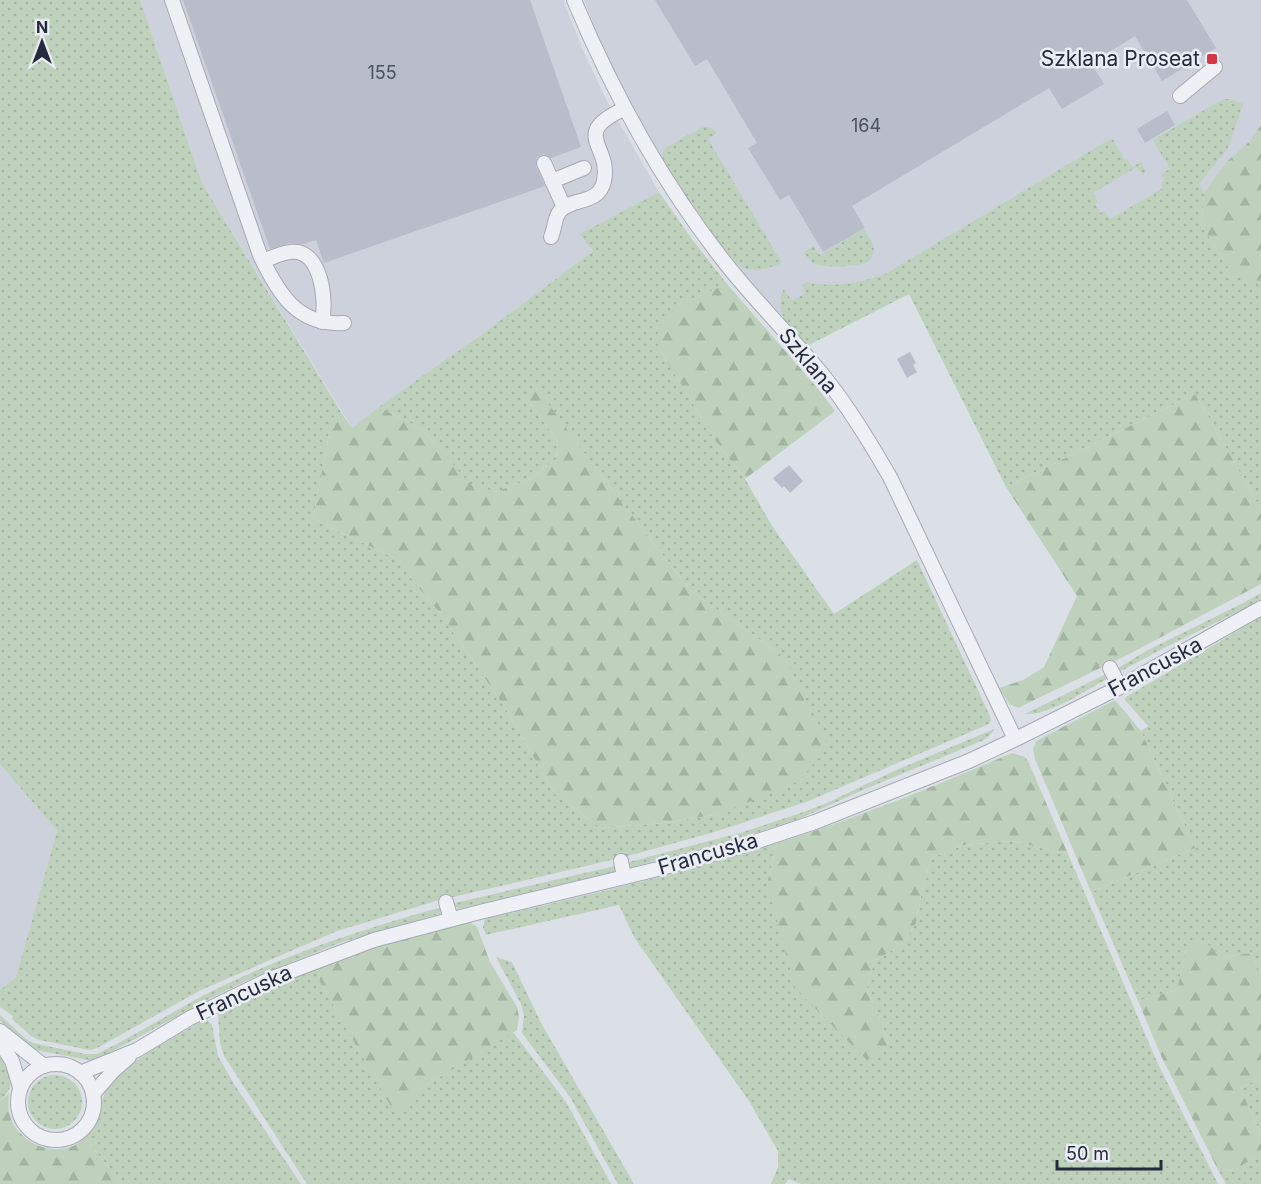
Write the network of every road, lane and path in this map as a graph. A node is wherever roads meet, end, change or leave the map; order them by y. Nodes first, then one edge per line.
1 (172, 0) edge
2 (574, 0) edge
3 (1215, 67) dead end
4 (1180, 96) dead end
5 (624, 109) junction
6 (544, 163) dead end
7 (584, 168) dead end
8 (552, 180) junction
9 (564, 207) junction
10 (551, 237) dead end
11 (263, 261) junction
12 (322, 322) junction
13 (344, 323) dead end
14 (1261, 608) edge
15 (1110, 668) dead end
16 (1120, 687) junction
17 (1015, 739) junction
18 (621, 861) dead end
19 (624, 877) junction
20 (446, 902) dead end
21 (451, 919) junction
22 (0, 1031) edge
23 (0, 1042) edge
24 (137, 1050) junction
25 (44, 1066) junction
26 (80, 1072) junction
27 (20, 1088) junction
28 (93, 1094) junction

1 - 11 street
2 - 5 street, Szklana
3 - 4 street
5 - 9 street
5 - 17 street, Szklana
6 - 8 street
7 - 8 street
8 - 9 street
9 - 10 street
11 - 12 street
11 - 12 street
12 - 13 street
14 - 16 street, Francuska
15 - 16 street
16 - 17 street, Francuska
17 - 19 street, Francuska
18 - 19 street
19 - 21 street, Francuska
20 - 21 street
21 - 24 street, Francuska
22 - 25 street
23 - 27 street
24 - 26 street, Francuska
24 - 28 street, Francuska
25 - 26 street
25 - 27 street
26 - 28 street
27 - 28 street

